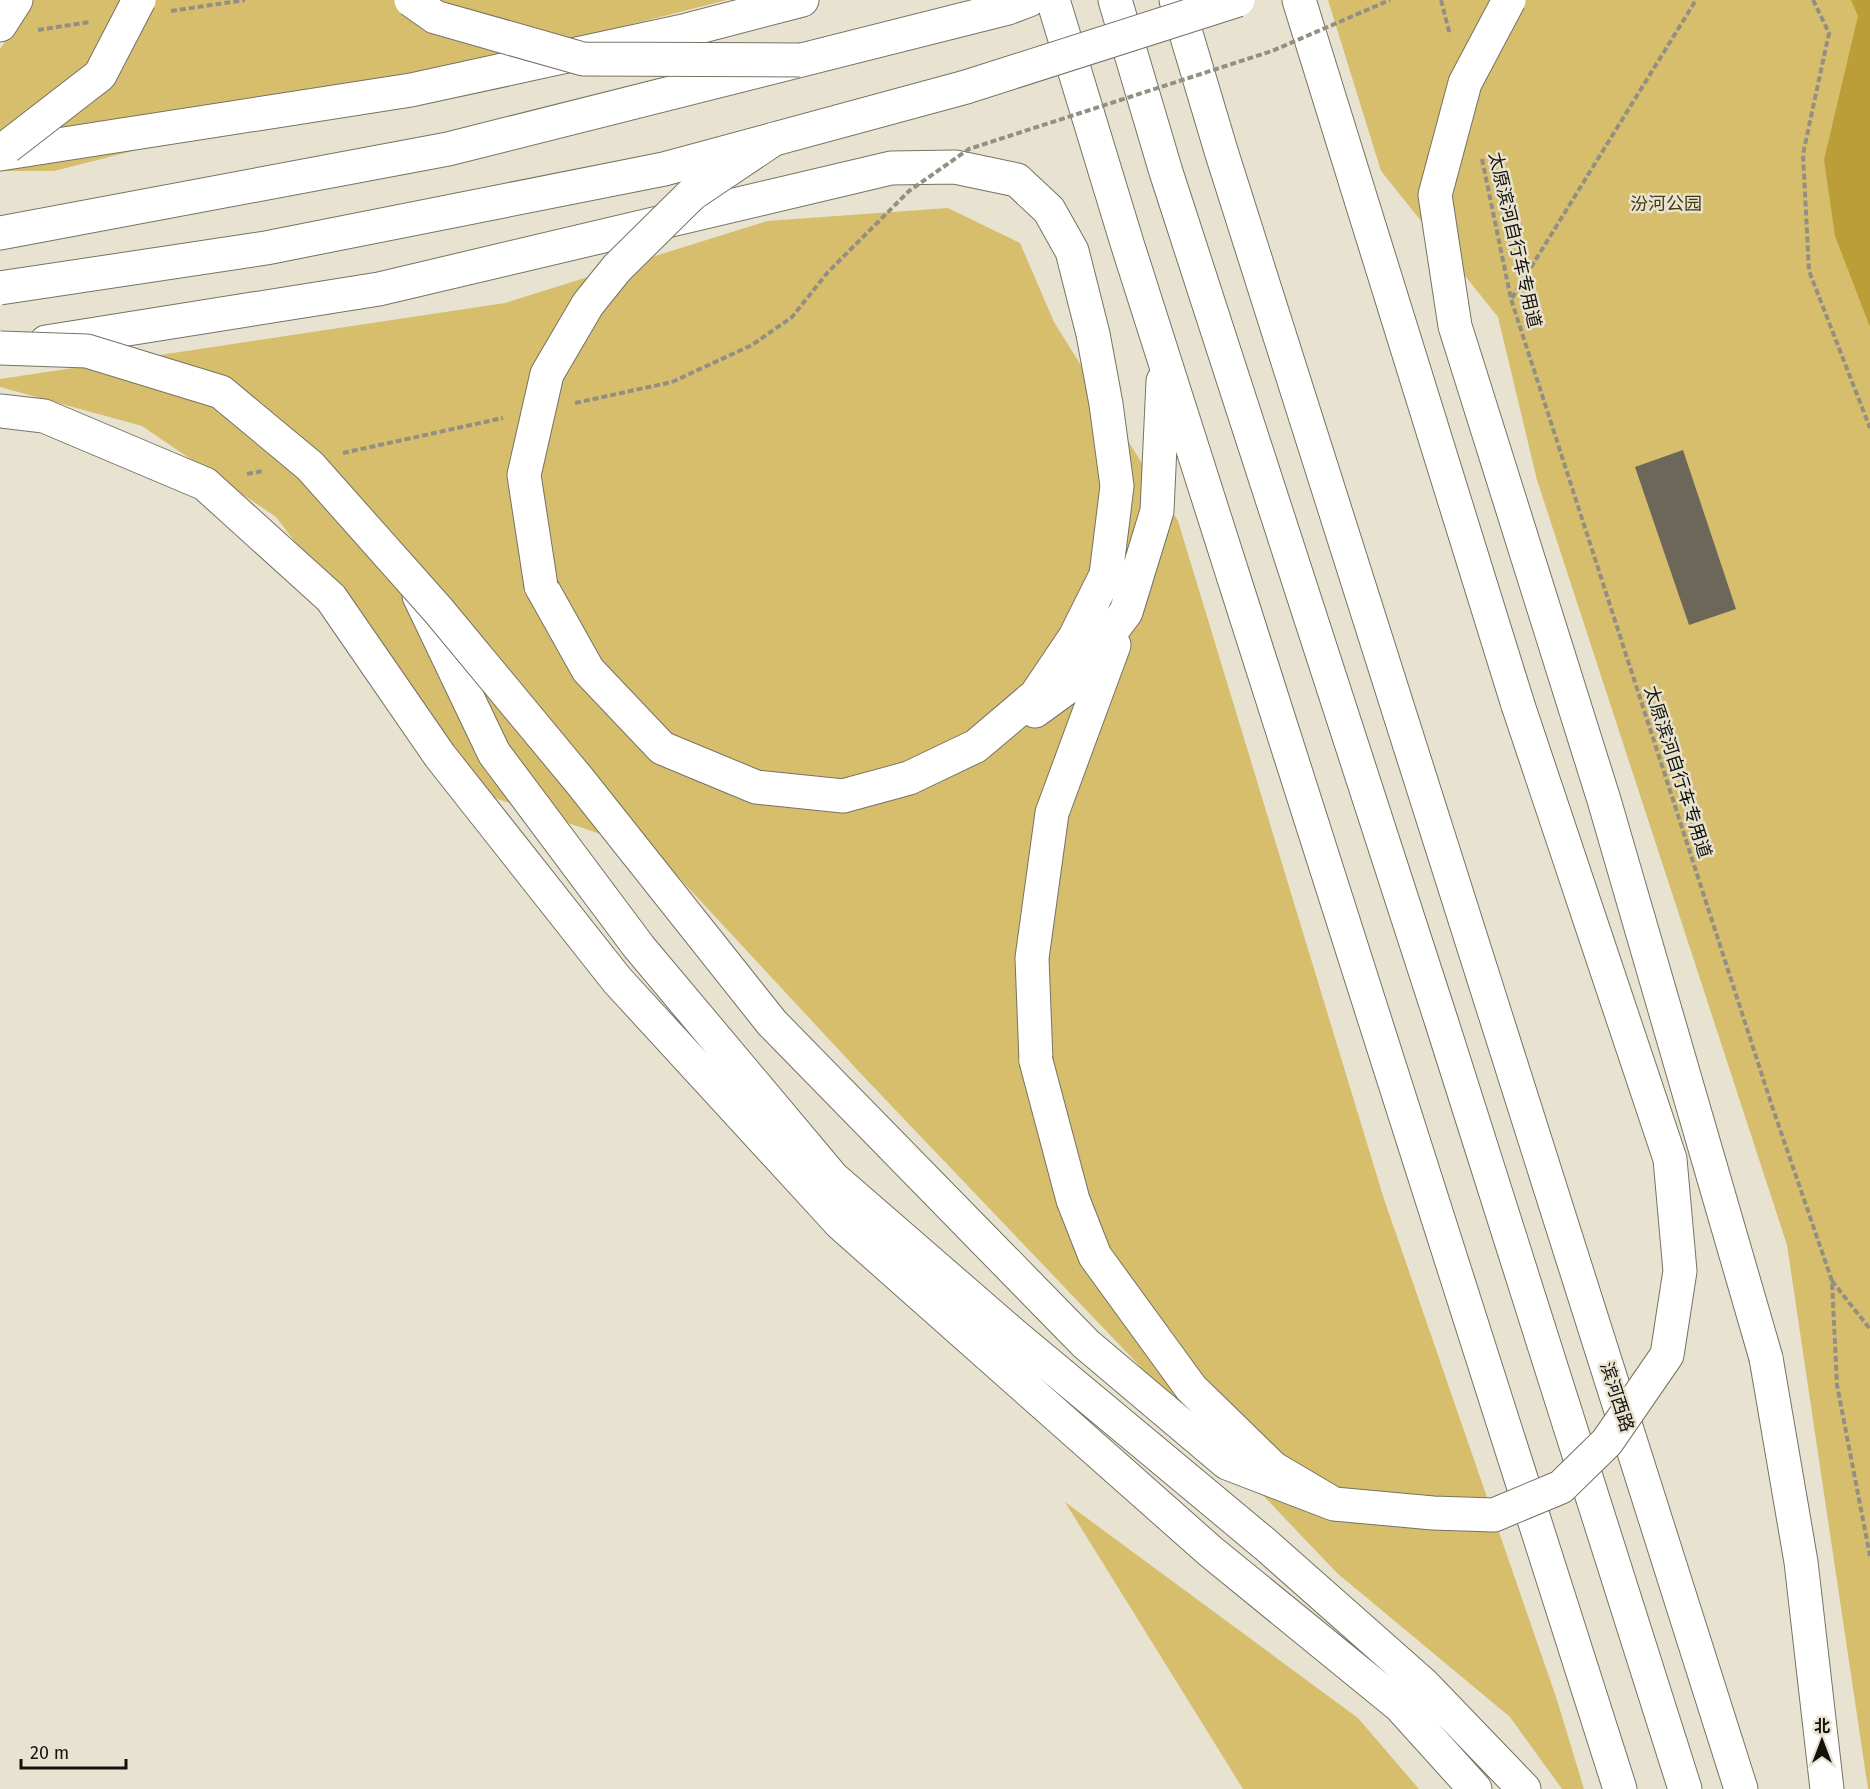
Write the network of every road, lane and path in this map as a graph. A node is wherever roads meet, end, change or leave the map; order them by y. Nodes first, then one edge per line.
1 (16, 0) edge
2 (139, 0) edge
3 (411, 0) edge
4 (802, 0) edge
5 (1029, 0) edge
6 (1053, 0) edge
7 (1115, 0) edge
8 (1176, 0) edge
9 (1207, 0) edge
10 (1238, 0) edge
11 (1299, 0) edge
12 (1390, 0) edge
13 (1441, 0) edge
14 (1509, 0) edge
15 (1696, 0) edge
16 (1813, 0) edge
17 (0, 25) edge
18 (1453, 45) dead end
19 (800, 60) junction
20 (1210, 114) junction
21 (774, 139) junction
22 (1479, 148) dead end
23 (0, 153) edge
24 (0, 233) edge
25 (0, 288) edge
26 (1511, 299) junction
27 (0, 349) edge
28 (1164, 358) junction
29 (568, 404) dead end
30 (0, 411) edge
31 (510, 416) dead end
32 (1870, 428) edge
33 (340, 453) dead end
34 (273, 469) dead end
35 (205, 484) junction
36 (412, 580) junction
37 (1126, 612) junction
38 (909, 778) junction
39 (1832, 1281) junction
40 (1870, 1329) edge
41 (1334, 1504) junction
42 (1870, 1556) edge
43 (1475, 1789) edge
44 (1524, 1789) edge
45 (1620, 1789) edge
46 (1685, 1789) edge
47 (1741, 1789) edge
48 (1827, 1789) edge

1 - 17 main road
2 - 23 main road, bridge
3 - 19 main road, bridge
4 - 23 main road
5 - 19 main road
6 - 28 main road
7 - 46 main road
8 - 20 main road, 滨河西路
9 - 20 main road
10 - 21 main road, bridge
11 - 41 main road, bridge
12 - 29 path, bridge
13 - 18 path
14 - 48 main road, bridge
15 - 26 path
16 - 32 path
19 - 24 main road, bridge
20 - 47 main road, 滨河西路
21 - 25 main road, bridge
21 - 38 main road, bridge
22 - 26 path, 太原滨河自行车专用道
26 - 39 path, 太原滨河自行车专用道
27 - 36 main road, bridge
27 - 38 main road
28 - 37 main road
28 - 45 main road
30 - 35 main road
31 - 33 path
34 - 35 path
35 - 43 main road
36 - 41 main road, bridge
36 - 44 main road, bridge
37 - 38 main road
37 - 41 main road, bridge
39 - 40 path
39 - 42 path, 太原滨河自行车专用道

